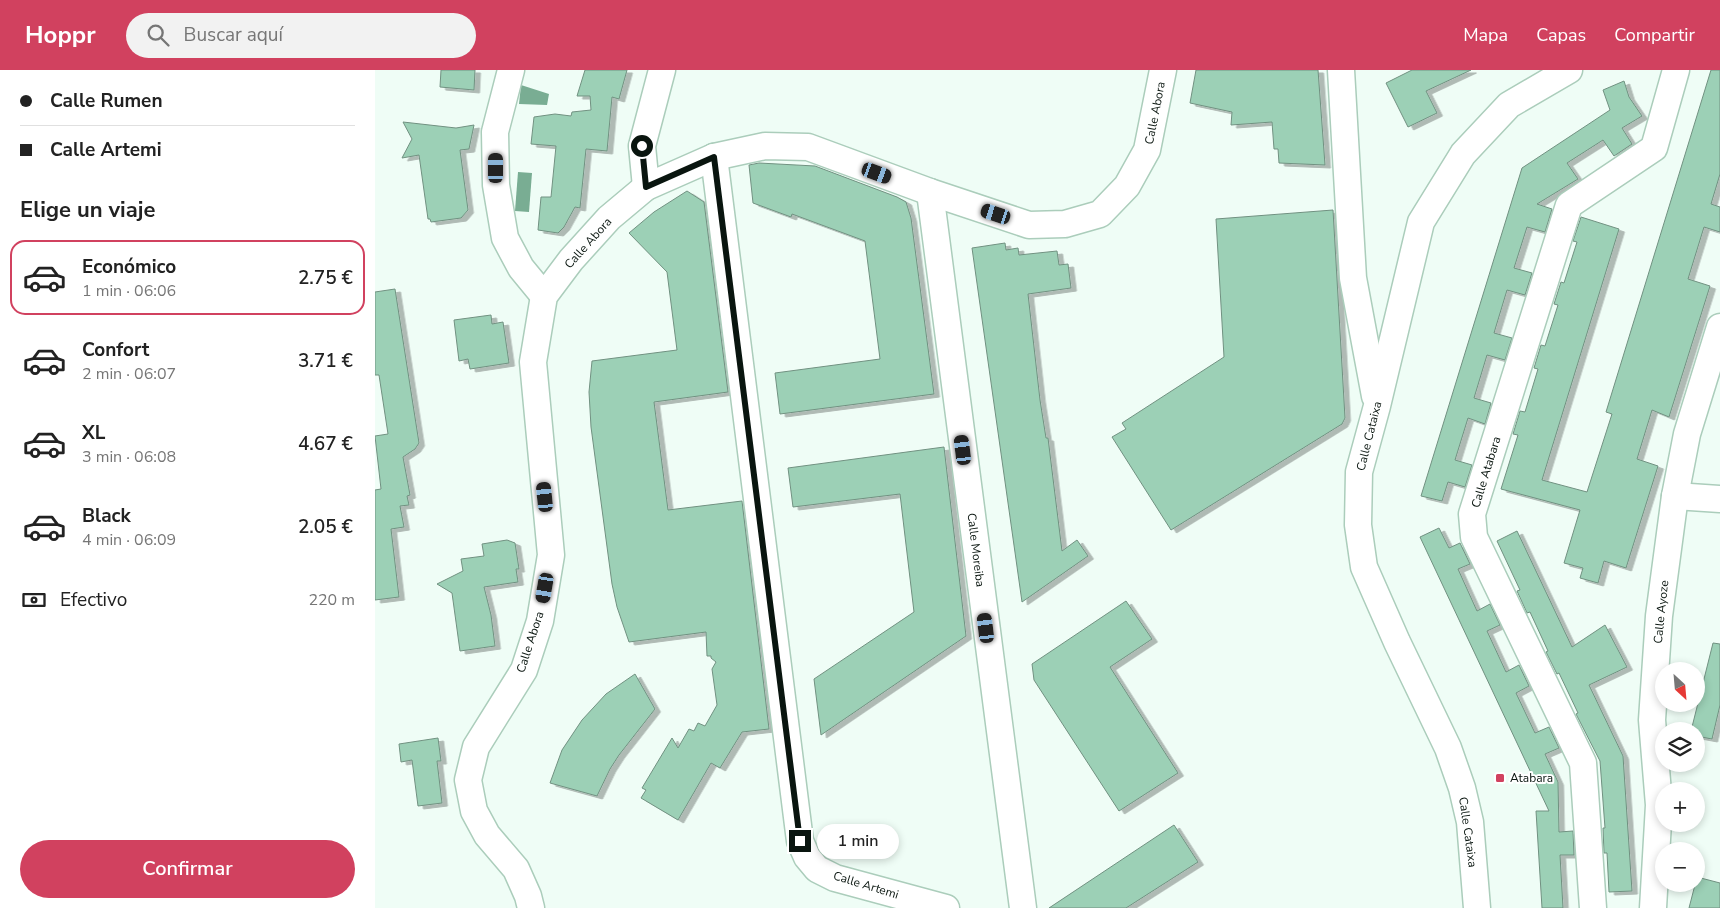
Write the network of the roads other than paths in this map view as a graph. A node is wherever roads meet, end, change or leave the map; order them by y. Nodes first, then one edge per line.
1 (511, 70) edge
2 (661, 70) edge
3 (1163, 70) edge
4 (1341, 70) edge
5 (1569, 70) edge
6 (1676, 70) edge
7 (714, 157) junction
8 (646, 187) junction
9 (929, 192) junction
10 (544, 296) junction
11 (1720, 327) edge
12 (1377, 406) junction
13 (1675, 496) junction
14 (1720, 499) edge
15 (531, 908) edge
16 (945, 908) edge
17 (1023, 908) edge
18 (1477, 908) edge
19 (1593, 908) edge
20 (1653, 908) edge

1 - 10 street
2 - 8 street
3 - 9 street, Calle Abora
4 - 12 street
5 - 12 street, Calle Cataixa
6 - 19 street, Calle Atabara
7 - 8 street, Calle Abora
7 - 9 street, Calle Abora
7 - 16 street, Calle Artemi
8 - 10 street, Calle Abora
9 - 17 street, Calle Moreiba
10 - 15 street, Calle Abora
11 - 13 street, Calle Ayoze
12 - 18 street, Calle Cataixa
13 - 14 street
13 - 20 street, Calle Ayoze

